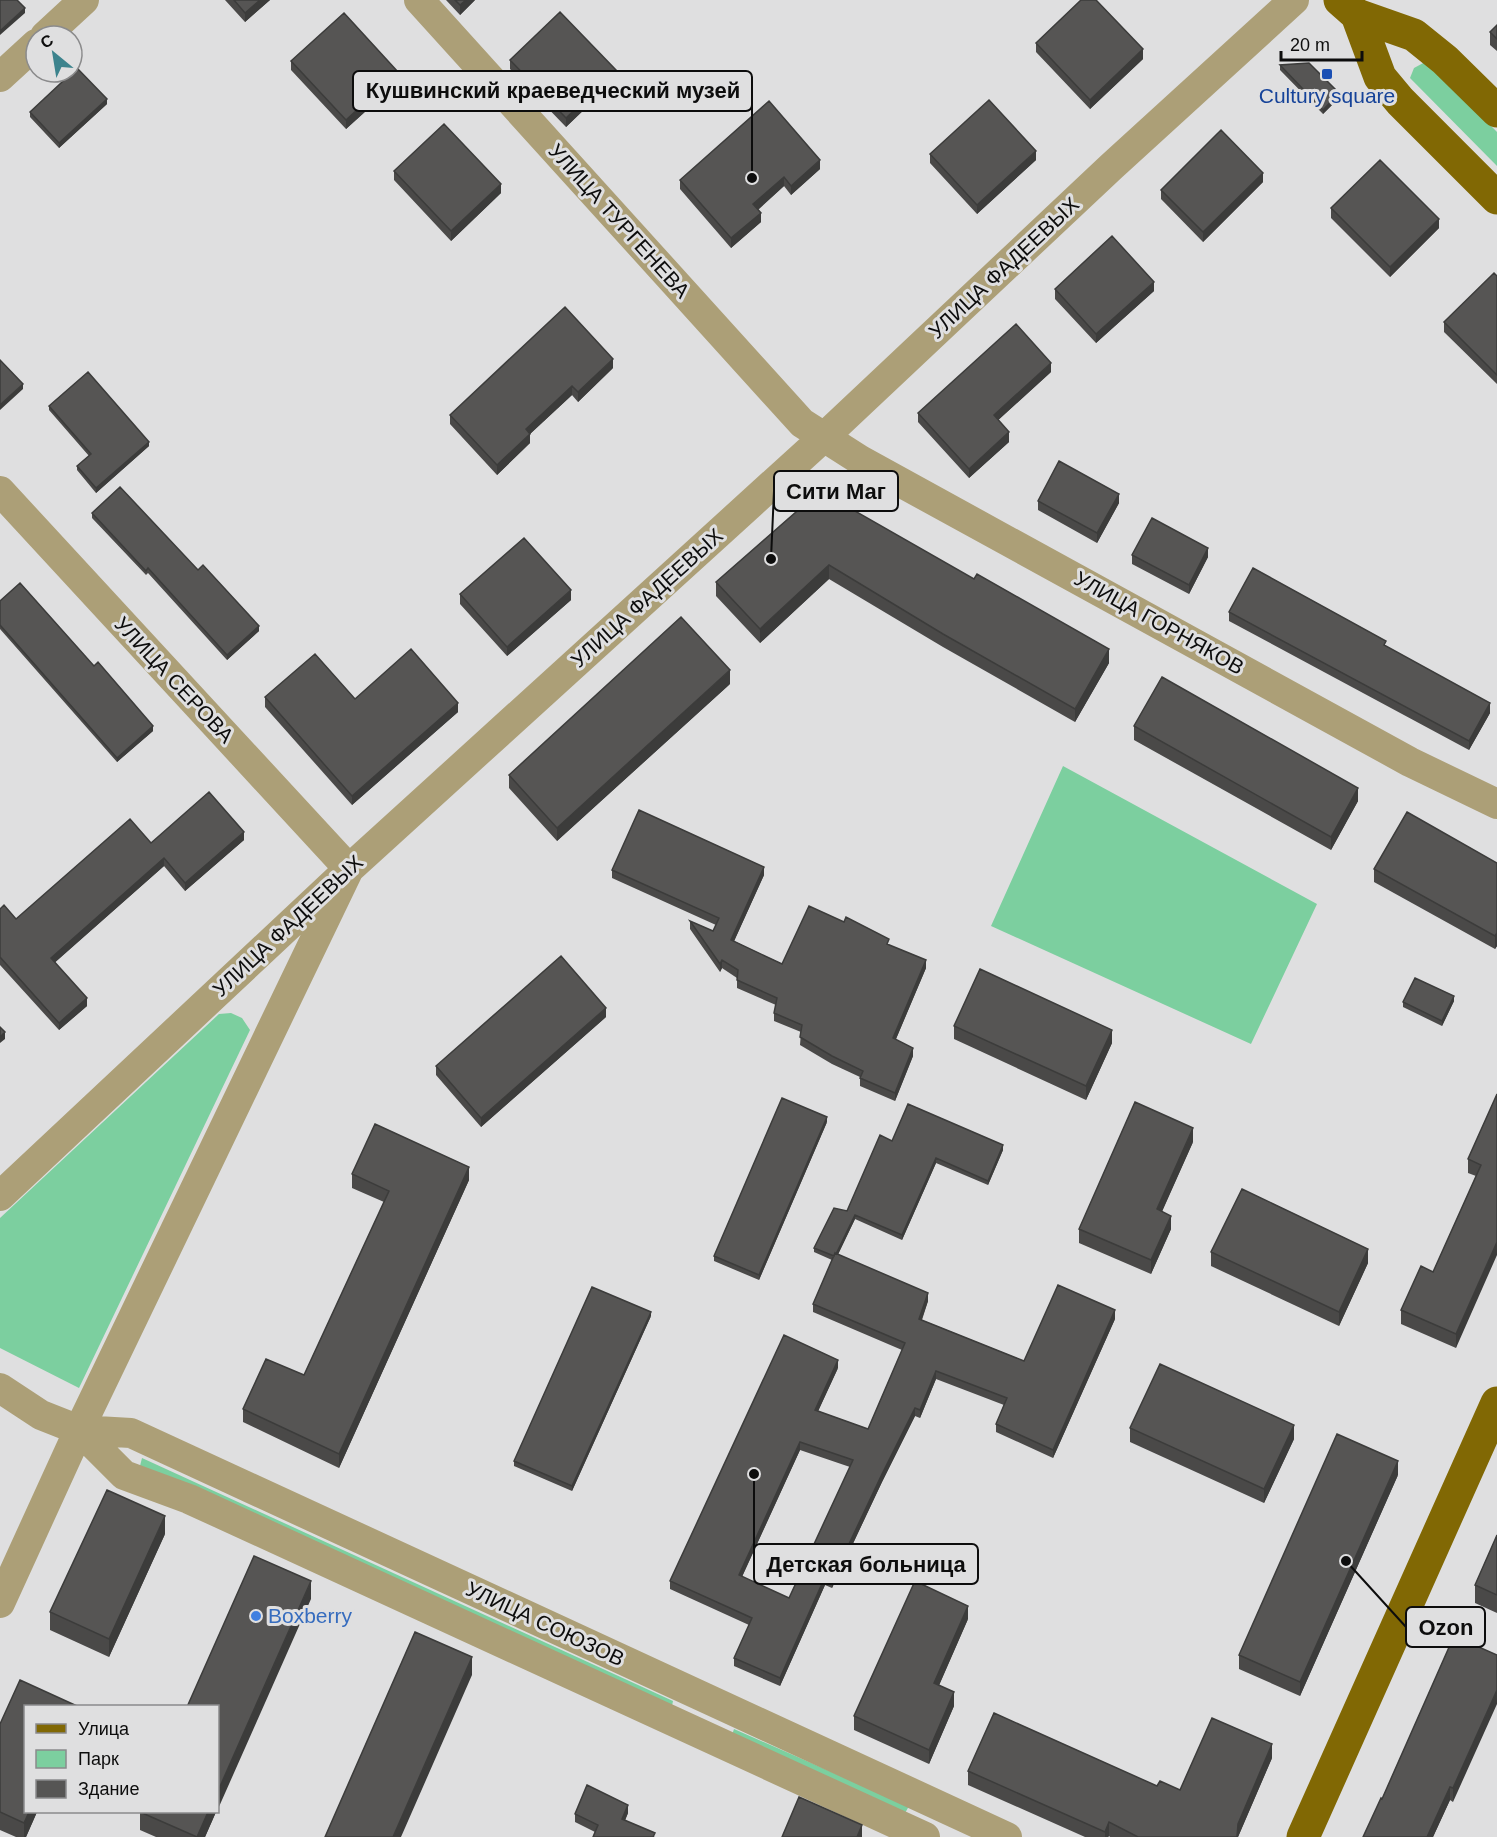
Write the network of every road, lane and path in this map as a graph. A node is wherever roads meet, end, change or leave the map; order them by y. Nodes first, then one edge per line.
1 (84, 0) edge
2 (419, 0) edge
3 (1294, 0) edge
4 (1348, 8) edge
5 (58, 24) edge
6 (24, 55) edge
7 (0, 77) edge
8 (1497, 111) edge
9 (1497, 198) edge
10 (823, 438) junction
11 (0, 491) edge
12 (1497, 804) edge
13 (348, 869) junction
14 (0, 1196) edge
15 (0, 1388) edge
16 (1497, 1403) edge
17 (79, 1430) junction
18 (0, 1603) edge
19 (699, 1696) junction
20 (686, 1728) junction
21 (928, 1801) junction
22 (919, 1834) edge
23 (1007, 1837) edge
24 (1303, 1837) edge

1 - 5 street
2 - 10 street, УЛИЦА ТУРГЕНЕВА
3 - 10 street, УЛИЦА ФАДЕЕВЫХ
4 - 8 main road
4 - 9 main road
6 - 7 street
10 - 12 street, УЛИЦА ГОРНЯКОВ
10 - 13 street, УЛИЦА ФАДЕЕВЫХ
11 - 13 street, УЛИЦА СЕРОВА
13 - 14 street, УЛИЦА ФАДЕЕВЫХ
13 - 17 street
15 - 17 street, УЛИЦА СОЮЗОВ
16 - 24 main road
17 - 18 street
17 - 19 street, УЛИЦА СОЮЗОВ
17 - 20 street, УЛИЦА СОЮЗОВ
19 - 20 street
19 - 21 street, УЛИЦА СОЮЗОВ
20 - 22 street, УЛИЦА СОЮЗОВ
21 - 22 street
21 - 23 street, УЛИЦА СОЮЗОВ

